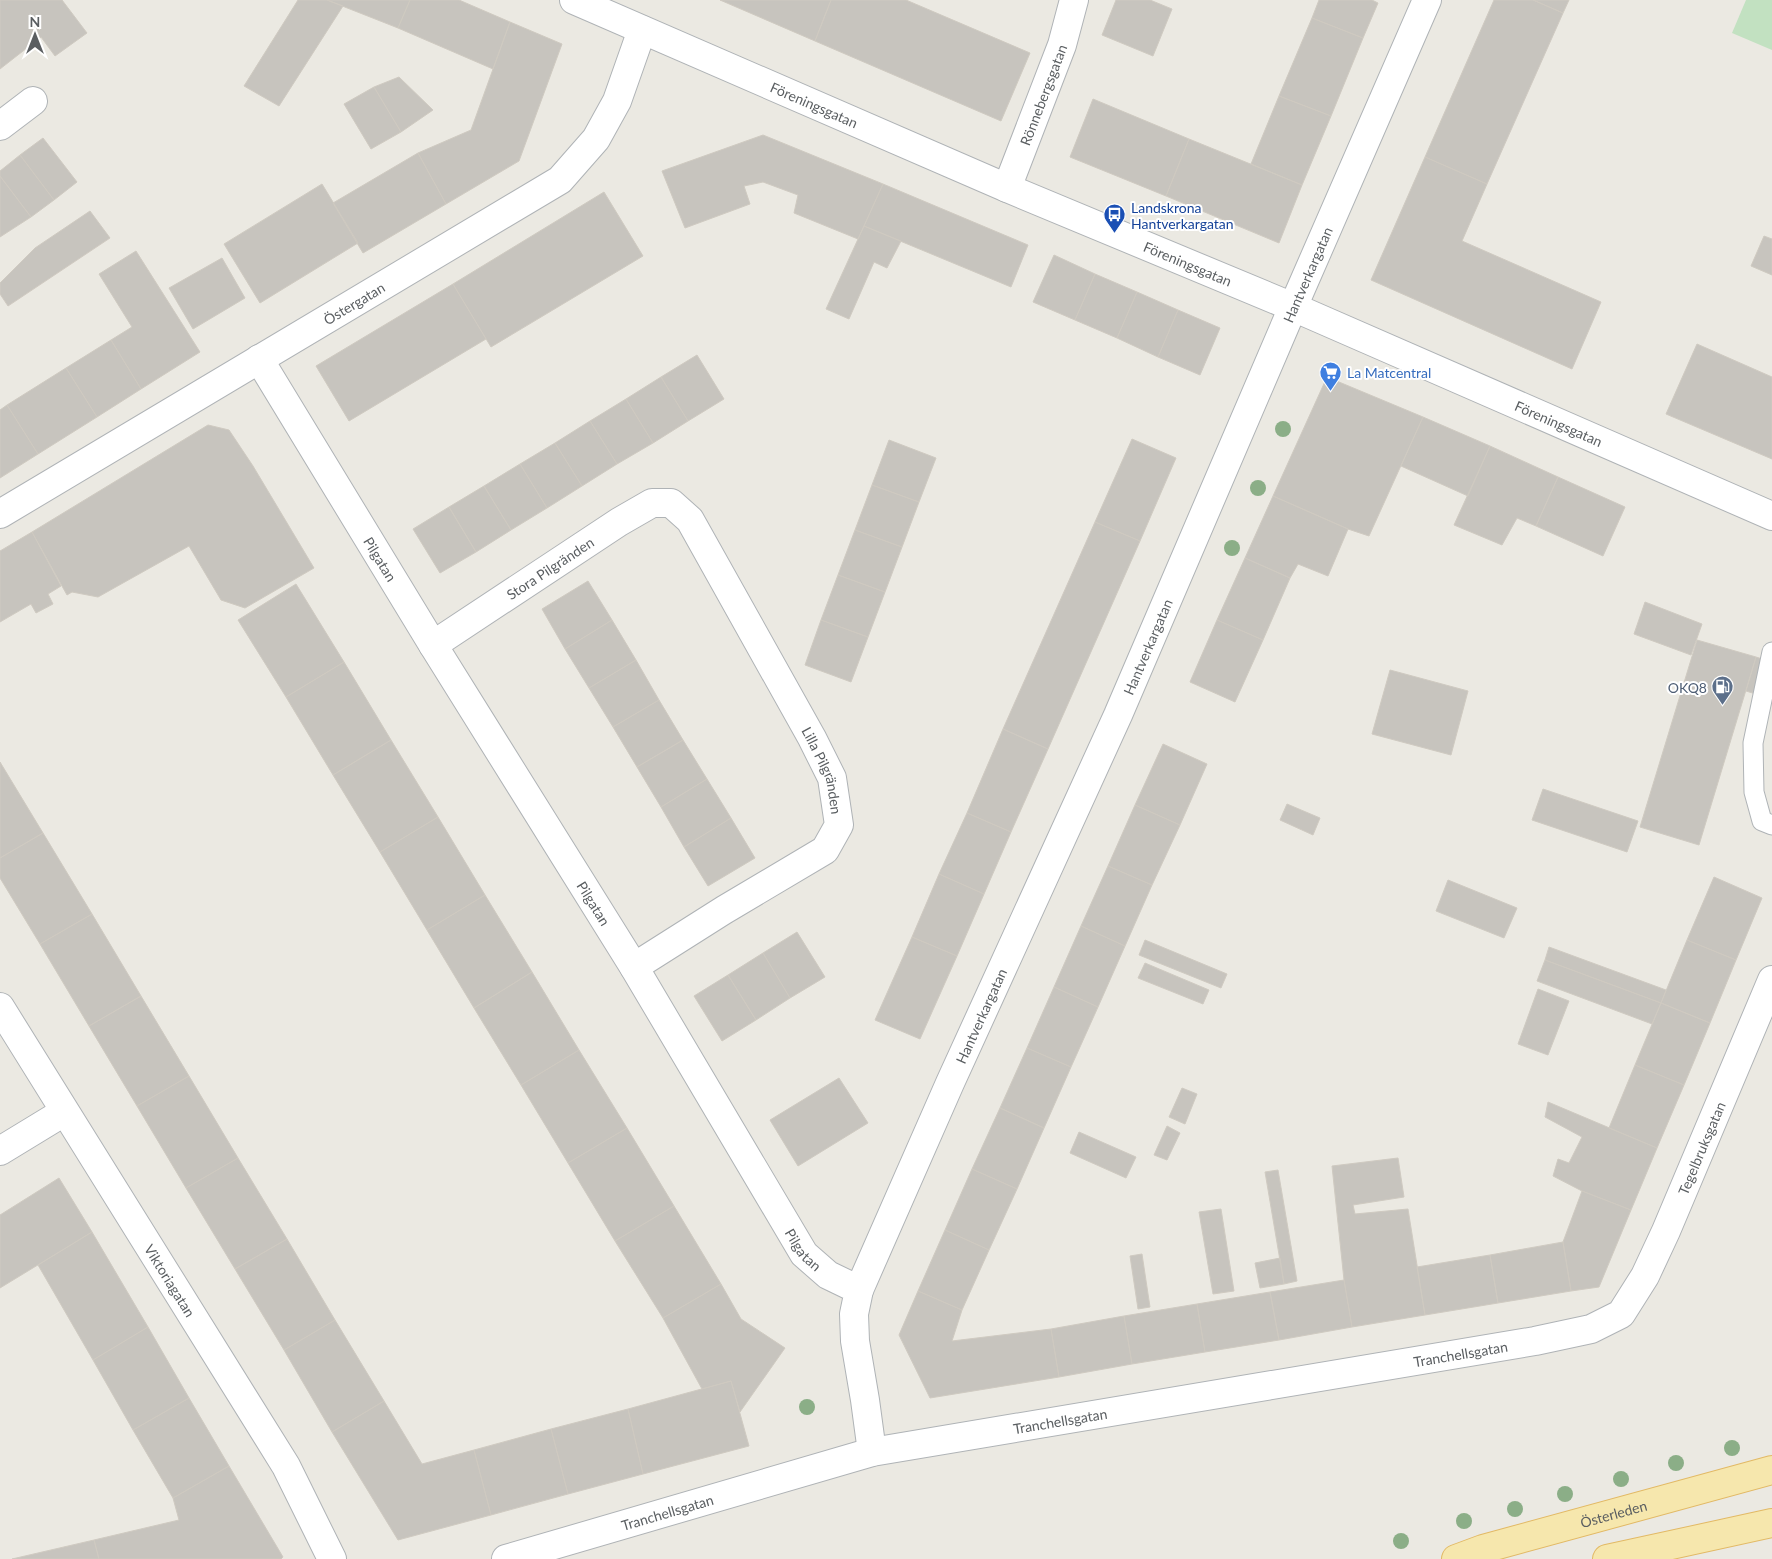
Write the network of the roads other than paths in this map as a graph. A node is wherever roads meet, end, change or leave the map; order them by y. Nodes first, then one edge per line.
1 (574, 0) edge
2 (1074, 0) edge
3 (1427, 0) edge
4 (642, 30) junction
5 (34, 101) dead end
6 (0, 126) edge
7 (1008, 188) junction
8 (1293, 307) junction
9 (259, 359) junction
10 (671, 503) joint
11 (0, 514) edge
12 (1772, 516) edge
13 (433, 645) junction
14 (1772, 652) edge
15 (1772, 825) edge
16 (634, 967) junction
17 (1772, 980) edge
18 (0, 1007) edge
19 (64, 1112) junction
20 (0, 1151) edge
21 (858, 1290) junction
22 (1621, 1314) joint
23 (872, 1452) junction
24 (1772, 1470) edge
25 (1772, 1523) edge
26 (332, 1559) edge
27 (506, 1559) edge
28 (1456, 1559) edge
29 (1607, 1559) edge

1 - 4 street, Föreningsgatan
2 - 7 street, Rönnebergsgatan
3 - 8 street, Hantverkargatan
4 - 7 street, Föreningsgatan
4 - 9 street, Östergatan
5 - 6 street
7 - 8 street, Föreningsgatan
8 - 12 street, Föreningsgatan
8 - 21 street, Hantverkargatan
9 - 11 street, Östergatan
9 - 13 street, Pilgatan
10 - 13 street, Stora Pilgränden
10 - 16 street, Lilla Pilgränden
13 - 16 street, Pilgatan
14 - 15 lane
16 - 21 street, Pilgatan
17 - 22 street, Tegelbruksgatan
18 - 19 street, Viktoriagatan
19 - 20 street
19 - 26 street, Viktoriagatan
21 - 23 street
22 - 23 street, Tranchellsgatan
23 - 27 street, Tranchellsgatan
24 - 28 main road, Österleden
25 - 29 main road

